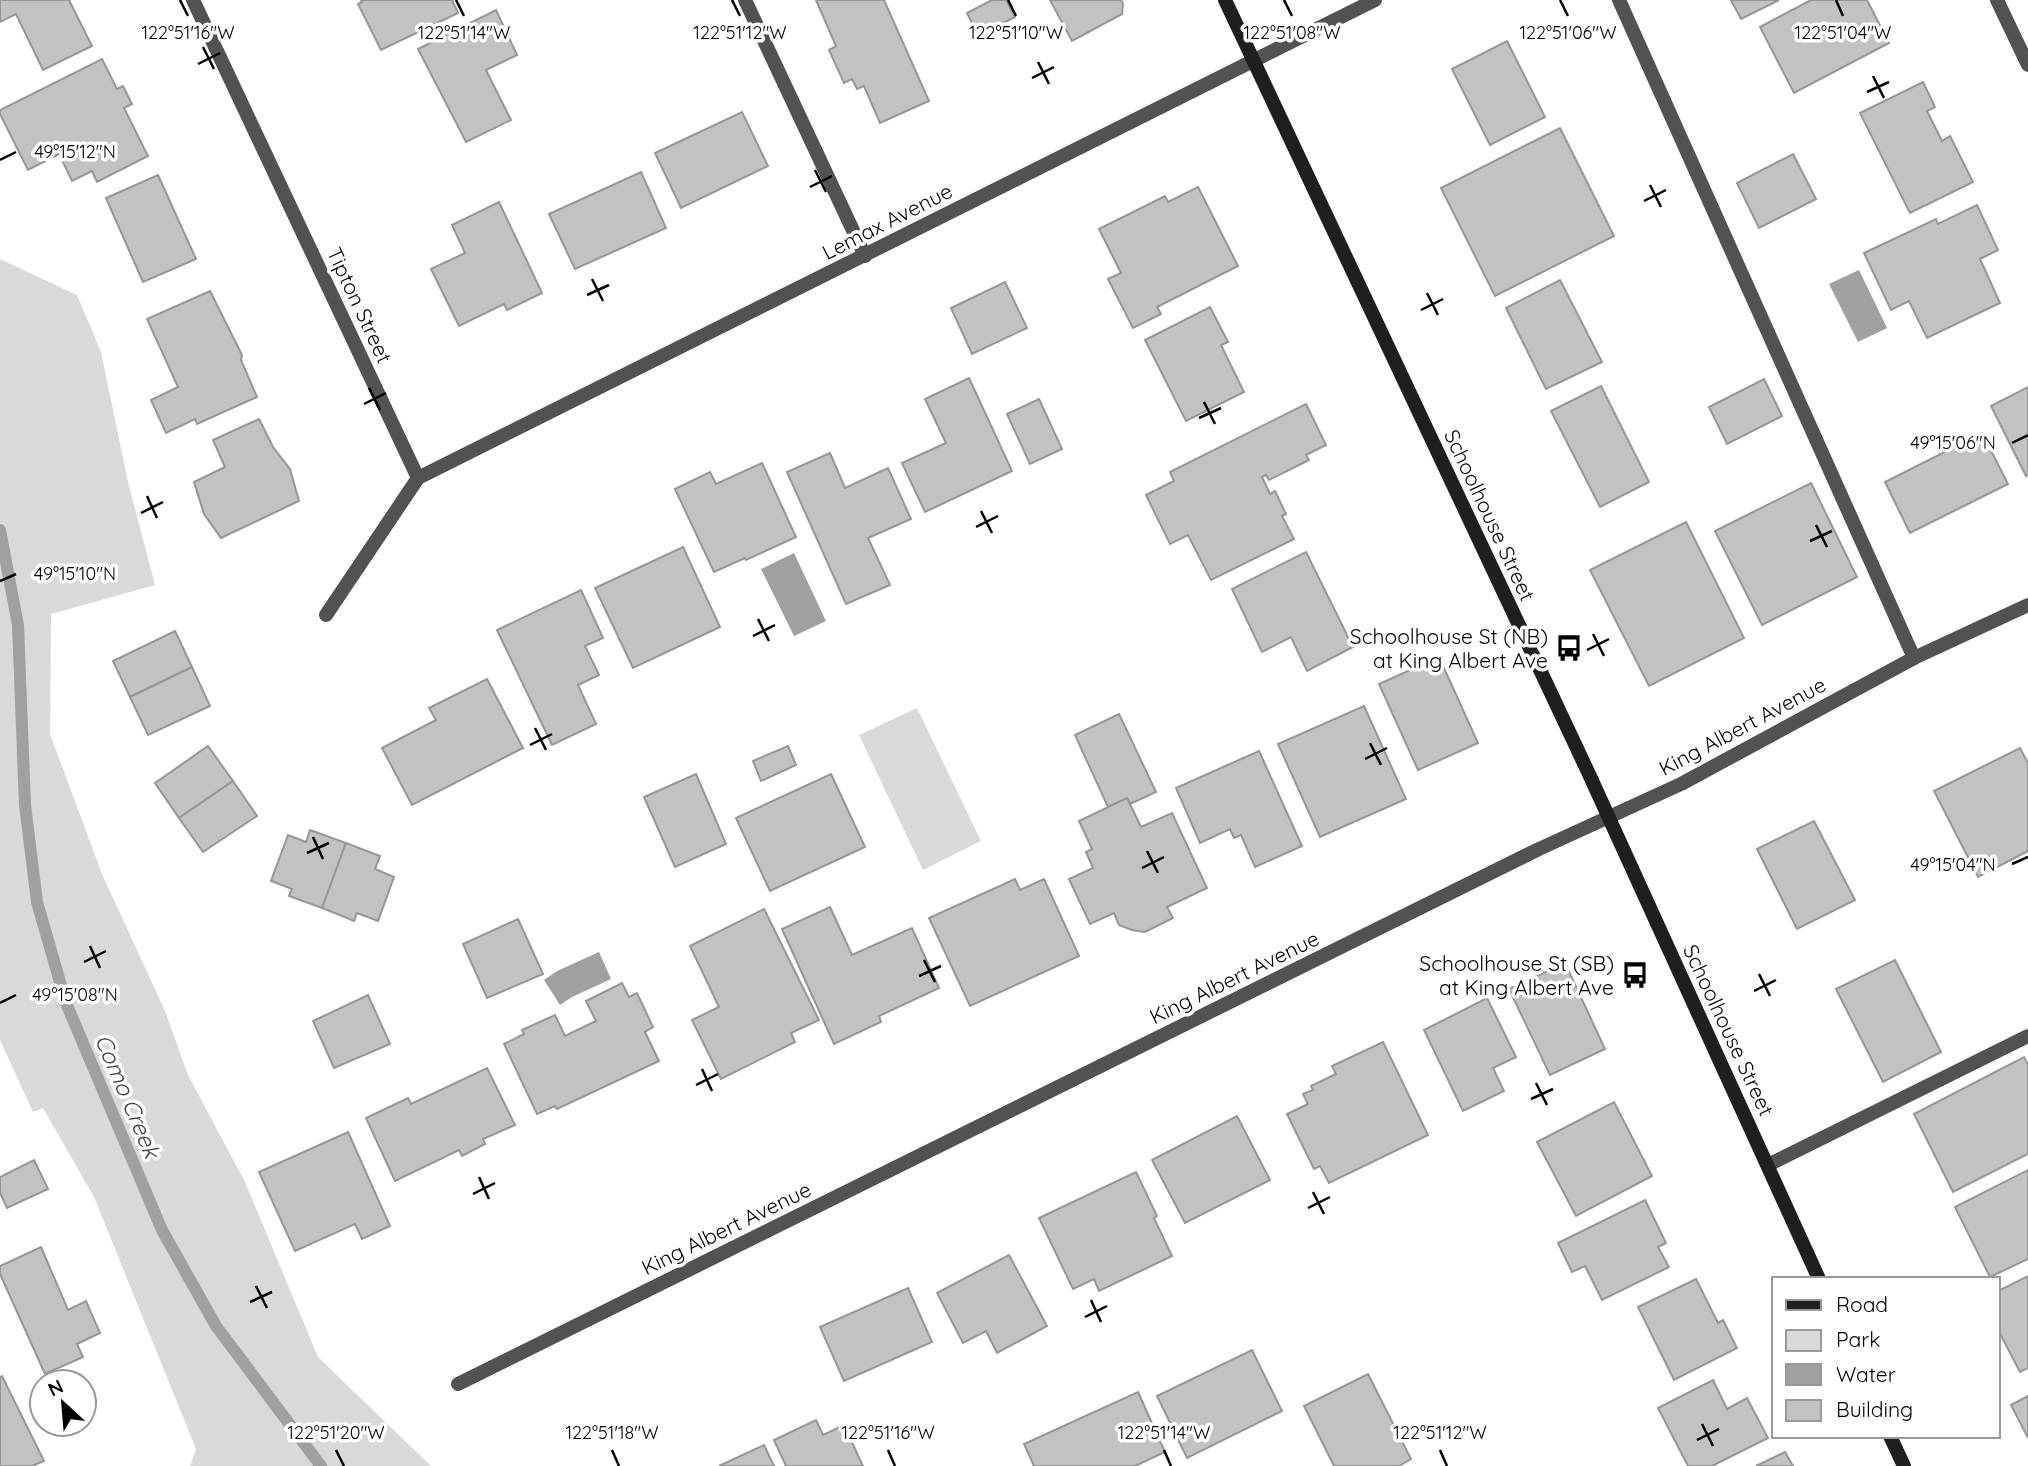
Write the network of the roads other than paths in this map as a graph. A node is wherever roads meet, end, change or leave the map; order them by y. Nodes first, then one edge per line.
1 (193, 0) edge
2 (745, 0) edge
3 (1225, 0) edge
4 (1375, 0) edge
5 (1619, 0) edge
6 (1997, 0) edge
7 (1252, 60) junction
8 (2028, 65) edge
9 (865, 256) junction
10 (418, 478) junction
11 (2028, 605) edge
12 (326, 615) dead end
13 (1914, 659) junction
14 (1608, 817) junction
15 (2028, 1036) edge
16 (1768, 1165) junction
17 (1818, 1277) edge
18 (458, 1384) dead end
19 (1891, 1438) edge
20 (1904, 1466) edge

1 - 10 street, Tipton Street
2 - 9 street
3 - 7 street, Schoolhouse Street
4 - 7 street, Lemax Avenue
5 - 13 street
6 - 8 street
7 - 9 street, Lemax Avenue
7 - 14 street, Schoolhouse Street
9 - 10 street, Lemax Avenue
10 - 12 street
11 - 13 street, King Albert Avenue
13 - 14 street, King Albert Avenue
14 - 16 street, Schoolhouse Street
14 - 18 street, King Albert Avenue
15 - 16 street
16 - 17 street, Schoolhouse Street
19 - 20 street

